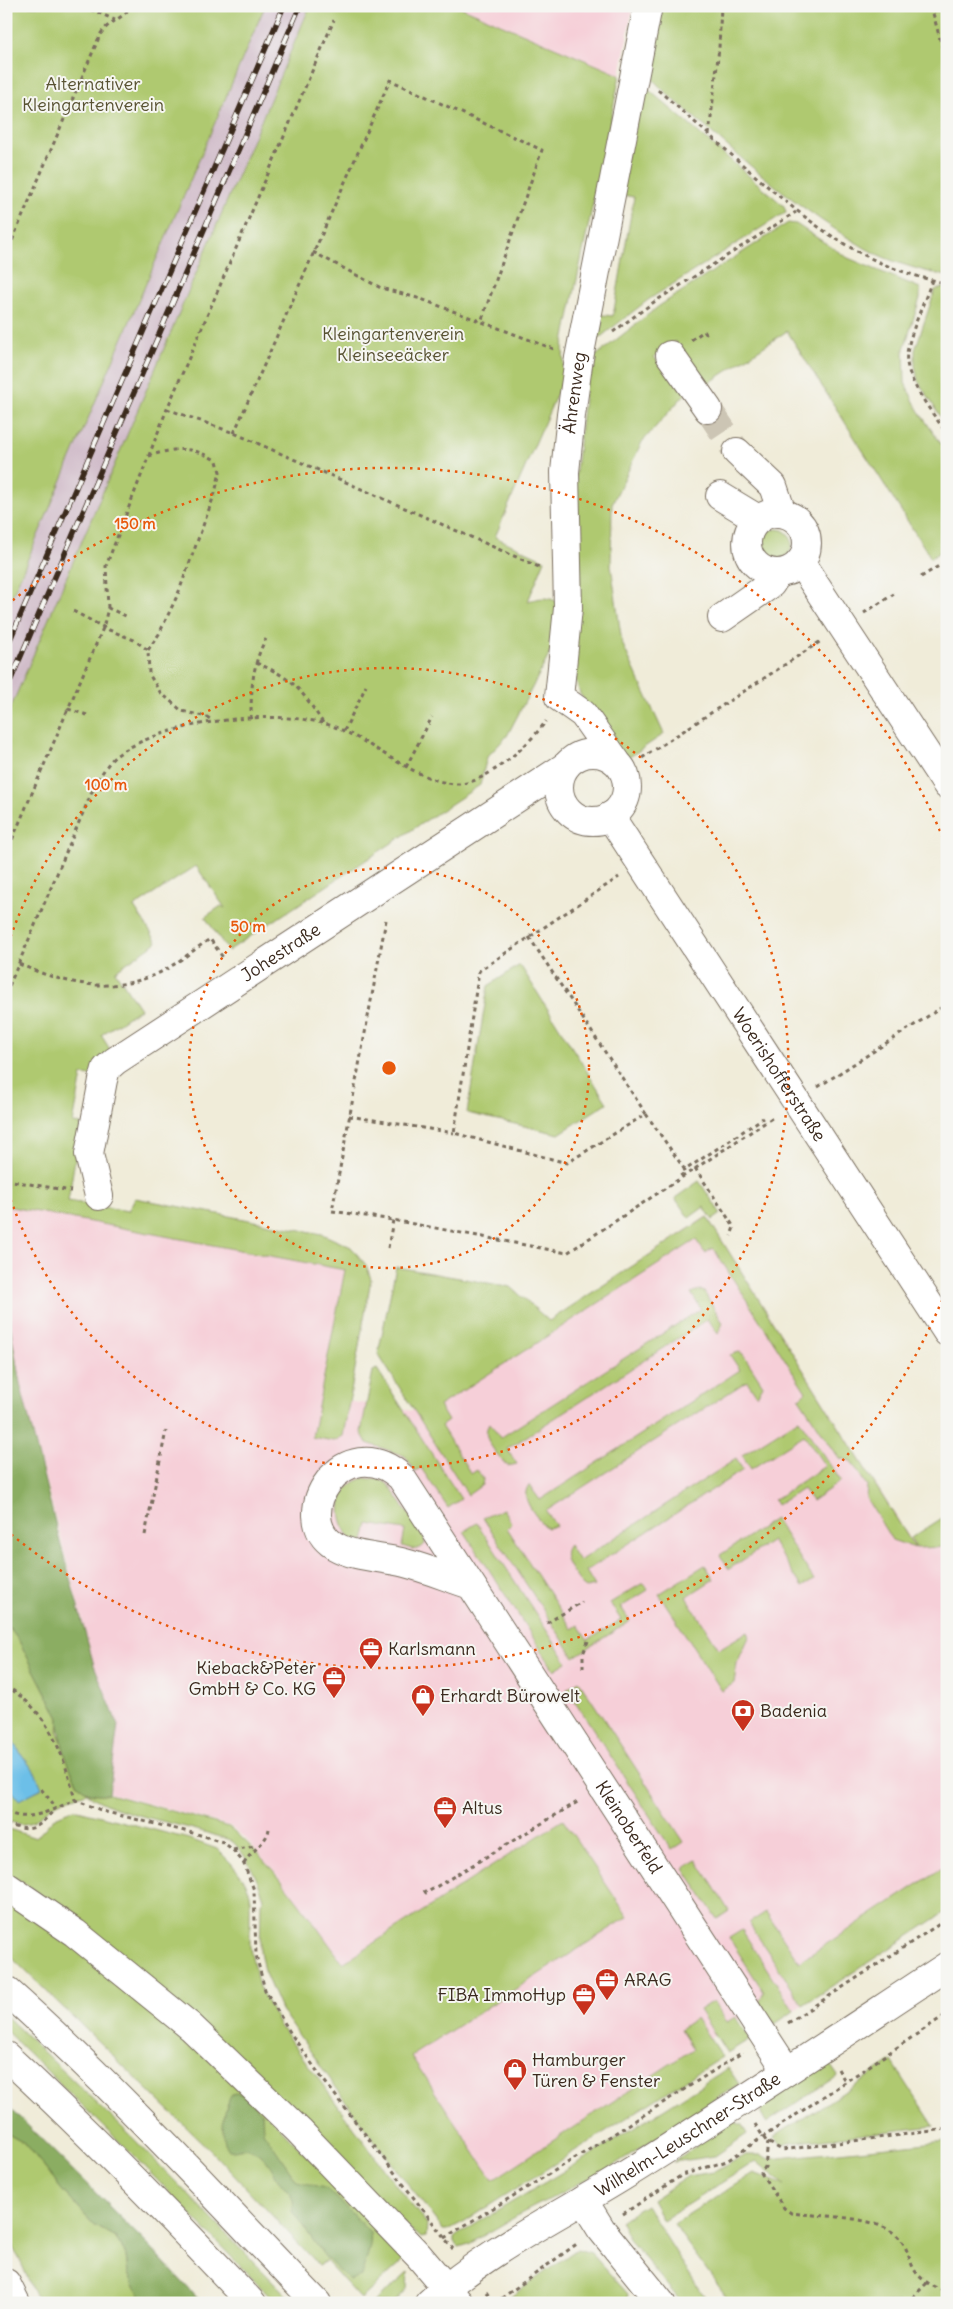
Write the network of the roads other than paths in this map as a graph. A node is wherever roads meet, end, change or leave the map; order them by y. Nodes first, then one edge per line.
1 (648, 6) edge
2 (670, 355) dead end
3 (708, 409) tunnel mouth
4 (737, 452) tunnel mouth
5 (720, 496) dead end
6 (770, 516) junction
7 (789, 568) junction
8 (722, 618) dead end
9 (566, 766) junction
10 (620, 766) junction
11 (947, 785) edge
12 (610, 816) junction
13 (99, 1196) road end
14 (947, 1332) edge
15 (471, 1585) junction
16 (6, 1886) edge
17 (947, 1966) edge
18 (6, 1990) edge
19 (6, 2056) edge
20 (787, 2071) junction
21 (583, 2200) junction
22 (6, 2283) edge
23 (444, 2298) edge
24 (16, 2303) edge
25 (252, 2303) edge
26 (317, 2303) edge
27 (660, 2303) edge

1 - 10 main road, Ährenweg
2 - 3 main road
4 - 6 main road
5 - 6 main road
6 - 7 main road
6 - 7 main road
7 - 8 main road
7 - 11 main road
9 - 10 main road
9 - 12 main road
9 - 13 main road, Johestraße
10 - 12 main road
12 - 14 main road, Woerishofferstraße
15 - 15 main road, Kleinoberfeld
15 - 20 main road, Kleinoberfeld
16 - 23 main road
17 - 20 main road, Wilhelm-Leuschner-Straße
18 - 26 main road
19 - 25 main road
20 - 21 main road, Wilhelm-Leuschner-Straße
21 - 23 main road, Wilhelm-Leuschner-Straße
21 - 27 main road
22 - 24 main road

